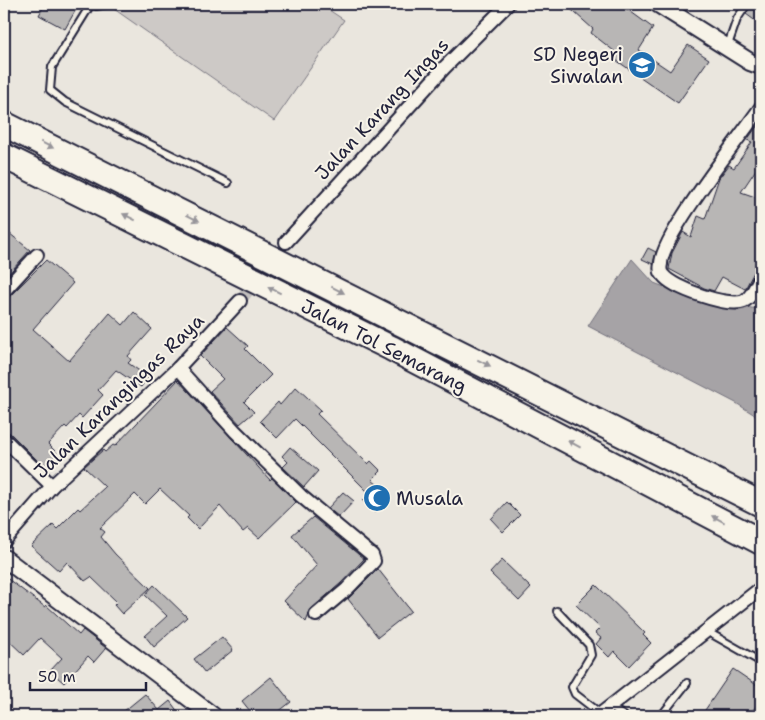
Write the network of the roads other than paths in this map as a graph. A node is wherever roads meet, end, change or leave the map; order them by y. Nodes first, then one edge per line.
1 (91, 4) edge
2 (107, 4) edge
3 (508, 4) edge
4 (658, 4) edge
5 (747, 4) edge
6 (727, 48) junction
7 (761, 66) edge
8 (761, 108) edge
9 (4, 124) edge
10 (4, 156) edge
11 (228, 183) dead end
12 (286, 242) tunnel mouth
13 (37, 255) dead end
14 (761, 276) edge
15 (4, 291) edge
16 (756, 296) edge
17 (240, 301) tunnel mouth
18 (178, 368) junction
19 (4, 440) edge
20 (52, 486) junction
21 (761, 504) edge
22 (4, 541) edge
23 (761, 542) edge
24 (4, 558) edge
25 (761, 588) edge
26 (556, 611) dead end
27 (316, 615) dead end
28 (708, 632) junction
29 (761, 662) edge
30 (687, 683) dead end
31 (603, 712) edge
32 (213, 716) edge
33 (624, 716) edge
34 (661, 716) edge

1 - 2 lane
1 - 11 lane
3 - 12 street, Jalan Karang Ingas
4 - 6 street
5 - 6 lane
6 - 7 street
8 - 16 street
9 -> 21 highway, Jalan Tol Semarang
23 -> 10 highway, Jalan Tol Semarang
13 - 15 street
14 - 16 street
17 - 18 street, Jalan Karangingas Raya
18 - 20 street, Jalan Karangingas Raya
18 - 27 street
19 - 20 street
20 - 22 street, Jalan Karangingas Raya
24 - 32 street
25 - 28 street
26 - 31 lane
28 - 29 lane
28 - 31 street
30 - 34 lane
31 - 33 lane

